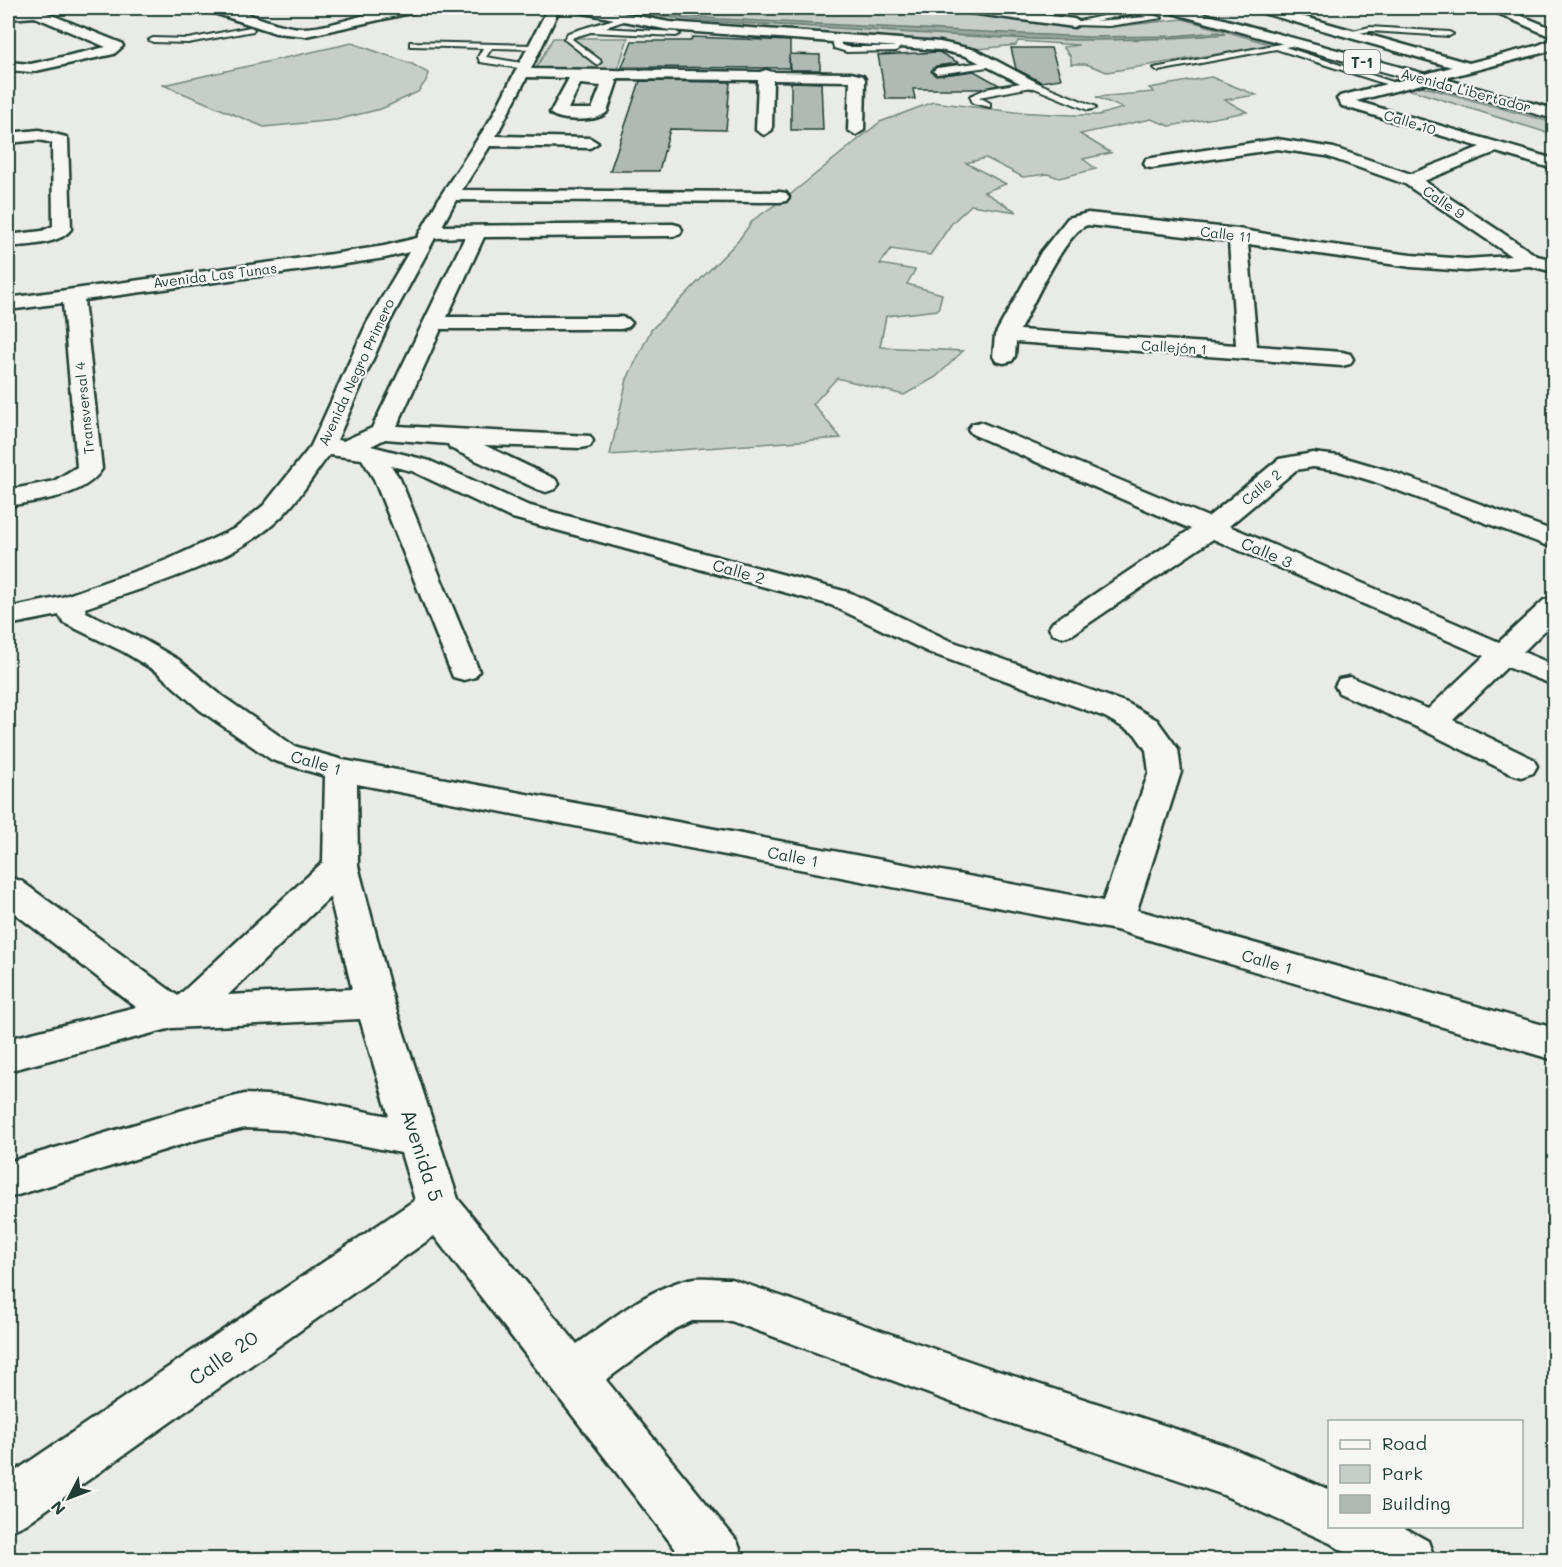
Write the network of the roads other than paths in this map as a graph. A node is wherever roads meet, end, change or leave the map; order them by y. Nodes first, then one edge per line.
1 (213, 8) edge
2 (373, 8) edge
3 (415, 8) edge
4 (554, 8) edge
5 (579, 8) edge
6 (963, 8) edge
7 (1170, 8) edge
8 (1203, 8) edge
9 (1261, 8) edge
10 (1492, 8) edge
11 (195, 10) dead end
12 (1329, 11) dead end
13 (391, 13) junction
14 (8, 15) edge
15 (624, 18) junction
16 (1303, 19) junction
17 (1074, 23) junction
18 (250, 29) junction
19 (591, 30) junction
20 (291, 32) junction
21 (1348, 33) junction
22 (676, 34) dead end
23 (1449, 34) dead end
24 (1554, 34) edge
25 (153, 40) dead end
26 (1295, 43) junction
27 (1554, 43) edge
28 (489, 46) junction
29 (1279, 48) junction
30 (418, 53) dead end
31 (1340, 56) junction
32 (1320, 61) junction
33 (527, 62) junction
34 (597, 62) dead end
35 (992, 64) junction
36 (8, 66) edge
37 (1158, 68) dead end
38 (1468, 68) junction
39 (937, 71) dead end
40 (1445, 73) junction
41 (766, 74) junction
42 (1424, 79) junction
43 (1034, 84) junction
44 (1398, 85) junction
45 (546, 100) dead end
46 (565, 101) junction
47 (1554, 102) edge
48 (987, 105) dead end
49 (1091, 108) dead end
50 (1554, 114) edge
51 (554, 120) dead end
52 (596, 123) dead end
53 (764, 130) dead end
54 (856, 130) dead end
55 (8, 138) edge
56 (484, 141) junction
57 (545, 142) junction
58 (590, 142) junction
59 (1495, 147) junction
60 (538, 161) dead end
61 (582, 161) dead end
62 (1152, 163) dead end
63 (1554, 164) edge
64 (1411, 180) junction
65 (450, 195) junction
66 (780, 197) dead end
67 (673, 230) dead end
68 (477, 232) junction
69 (1238, 235) junction
70 (426, 237) junction
71 (8, 241) edge
72 (1530, 260) junction
73 (1554, 266) edge
74 (73, 295) junction
75 (8, 304) edge
76 (432, 323) junction
77 (621, 323) dead end
78 (1006, 334) junction
79 (1248, 353) junction
80 (1004, 356) dead end
81 (1342, 359) dead end
82 (980, 429) dead end
83 (446, 437) junction
84 (581, 441) dead end
85 (355, 445) junction
86 (546, 484) dead end
87 (8, 498) edge
88 (1211, 528) junction
89 (1554, 540) edge
90 (69, 604) junction
91 (1554, 606) edge
92 (8, 616) edge
93 (1063, 628) dead end
94 (1503, 654) junction
95 (464, 670) dead end
96 (1554, 676) edge
97 (1350, 686) dead end
98 (1432, 722) junction
99 (1521, 766) dead end
100 (341, 771) junction
101 (340, 866) junction
102 (8, 890) edge
103 (1116, 917) junction
104 (375, 1003) junction
105 (179, 1013) junction
106 (1554, 1044) edge
107 (8, 1055) edge
108 (418, 1139) junction
109 (8, 1180) edge
110 (439, 1208) junction
111 (572, 1376) junction
112 (8, 1506) edge
113 (1328, 1517) edge
114 (1351, 1528) edge
115 (718, 1560) edge
116 (1409, 1560) edge

1 - 20 street
2 - 13 street
3 - 13 street
4 - 33 street, Avenida Negro Primero
5 - 15 street
6 - 17 street
7 - 26 street, Avenida Libertador / T-1
8 - 40 street, Avenida Libertador / T-1
9 - 16 street
10 - 24 street
11 - 18 street
12 - 16 street
13 - 20 street
14 - 36 street
15 - 19 lane
15 - 35 street
16 - 21 street
17 - 17 lane
18 - 20 street
18 - 25 lane
19 - 22 lane
19 - 34 lane
21 - 23 lane
21 - 38 street
26 - 29 lane
26 - 31 street, Avenida Libertador / T-1
27 - 38 street, Calle 10
28 - 30 lane
28 - 33 lane
28 - 33 lane
29 - 32 lane
29 - 37 lane
31 - 32 lane
31 - 42 street, Avenida Libertador / T-1
32 - 44 lane
33 - 41 street
33 - 56 street, Avenida Negro Primero
35 - 39 lane
35 - 43 street
38 - 40 street, Calle 10
40 - 42 street, Calle 10
40 - 47 street, Avenida Libertador / T-1
41 - 53 street
41 - 54 street
42 - 44 street, Calle 10
42 - 50 street, Avenida Libertador / T-1
43 - 48 lane
43 - 49 lane
44 - 59 street, Calle 10
45 - 46 street
46 - 46 street
51 - 57 street
52 - 58 street
55 - 71 street
56 - 57 street
56 - 65 street, Avenida Negro Primero
57 - 58 street
57 - 60 street
58 - 61 street
59 - 63 street, Calle 10
59 - 64 street, Calle 9
62 - 64 street
64 - 72 street, Calle 9
65 - 66 street
65 - 70 street, Avenida Negro Primero
67 - 68 street, Avenida Las Tunas
68 - 70 street, Avenida Las Tunas
68 - 76 street
69 - 72 street, Calle 11
69 - 78 street, Calle 11
69 - 79 street
70 - 74 street, Avenida Las Tunas
70 - 85 street, Avenida Negro Primero
72 - 73 street, Calle 9
74 - 75 street, Avenida Las Tunas
74 - 87 street, Transversal 4
76 - 77 street
76 - 85 street
78 - 79 street, Callejón 1
78 - 80 street, Calle 11
79 - 81 street, Callejón 1
82 - 88 street, Calle 3
83 - 84 street
83 - 85 street
83 - 86 street
85 - 90 street, Avenida Negro Primero
85 - 95 street
85 - 103 street, Calle 2
88 - 89 street, Calle 2
88 - 93 street, Calle 2
88 - 94 street, Calle 3
90 - 92 street, Avenida Negro Primero
90 - 100 street, Calle 1
91 - 94 street
94 - 96 street, Calle 3
94 - 98 street
97 - 98 street
98 - 99 street
100 - 101 street, Avenida 5
100 - 103 street, Calle 1
101 - 104 street, Avenida 5
101 - 105 street
102 - 105 street
103 - 106 street, Calle 1
104 - 105 street
104 - 108 street, Avenida 5
105 - 107 street
108 - 109 street
108 - 110 street, Avenida 5
110 - 111 street, Avenida 5
110 - 112 street, Calle 20
111 - 113 street
111 - 115 street, Avenida 5
114 - 116 street

